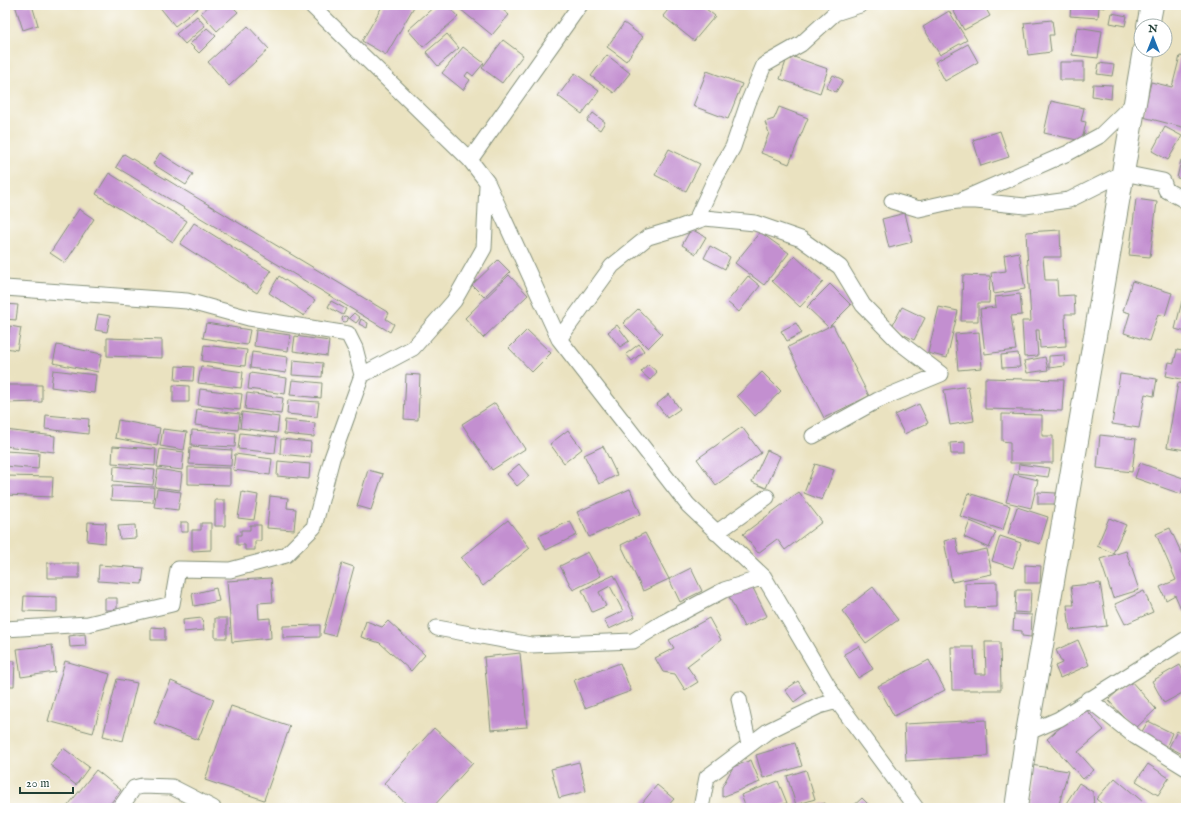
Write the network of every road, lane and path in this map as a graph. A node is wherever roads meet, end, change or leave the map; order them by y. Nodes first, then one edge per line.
1 (310, 5) edge
2 (580, 5) edge
3 (860, 5) edge
4 (1152, 5) edge
5 (1150, 18) edge
6 (1143, 58) edge
7 (1136, 101) junction
8 (470, 160) junction
9 (1123, 173) junction
10 (487, 182) junction
11 (892, 201) dead end
12 (958, 201) junction
13 (1186, 201) edge
14 (695, 222) junction
15 (5, 288) edge
16 (559, 339) junction
17 (362, 375) junction
18 (813, 436) dead end
19 (767, 497) dead end
20 (716, 533) junction
21 (764, 577) junction
22 (5, 628) edge
23 (437, 628) dead end
24 (1186, 639) edge
25 (739, 700) dead end
26 (1088, 700) junction
27 (837, 701) junction
28 (1026, 734) junction
29 (749, 745) junction
30 (1186, 768) edge
31 (120, 808) edge
32 (213, 808) edge
33 (701, 808) edge
34 (916, 808) edge
35 (1016, 808) edge

1 - 8 street
2 - 8 street
3 - 14 street
4 - 5 street
6 - 7 street
7 - 9 street
7 - 12 street
8 - 10 street
9 - 12 street
9 - 13 street
9 - 28 street
10 - 16 street
10 - 17 street
11 - 12 street
14 - 16 street
14 - 18 street
15 - 17 street
16 - 20 street
17 - 22 street
19 - 20 street
20 - 21 street
21 - 23 street
21 - 27 street
24 - 26 street
25 - 29 street
26 - 28 street
26 - 30 street
27 - 29 street
27 - 34 street
28 - 35 street
29 - 33 street
31 - 32 street

